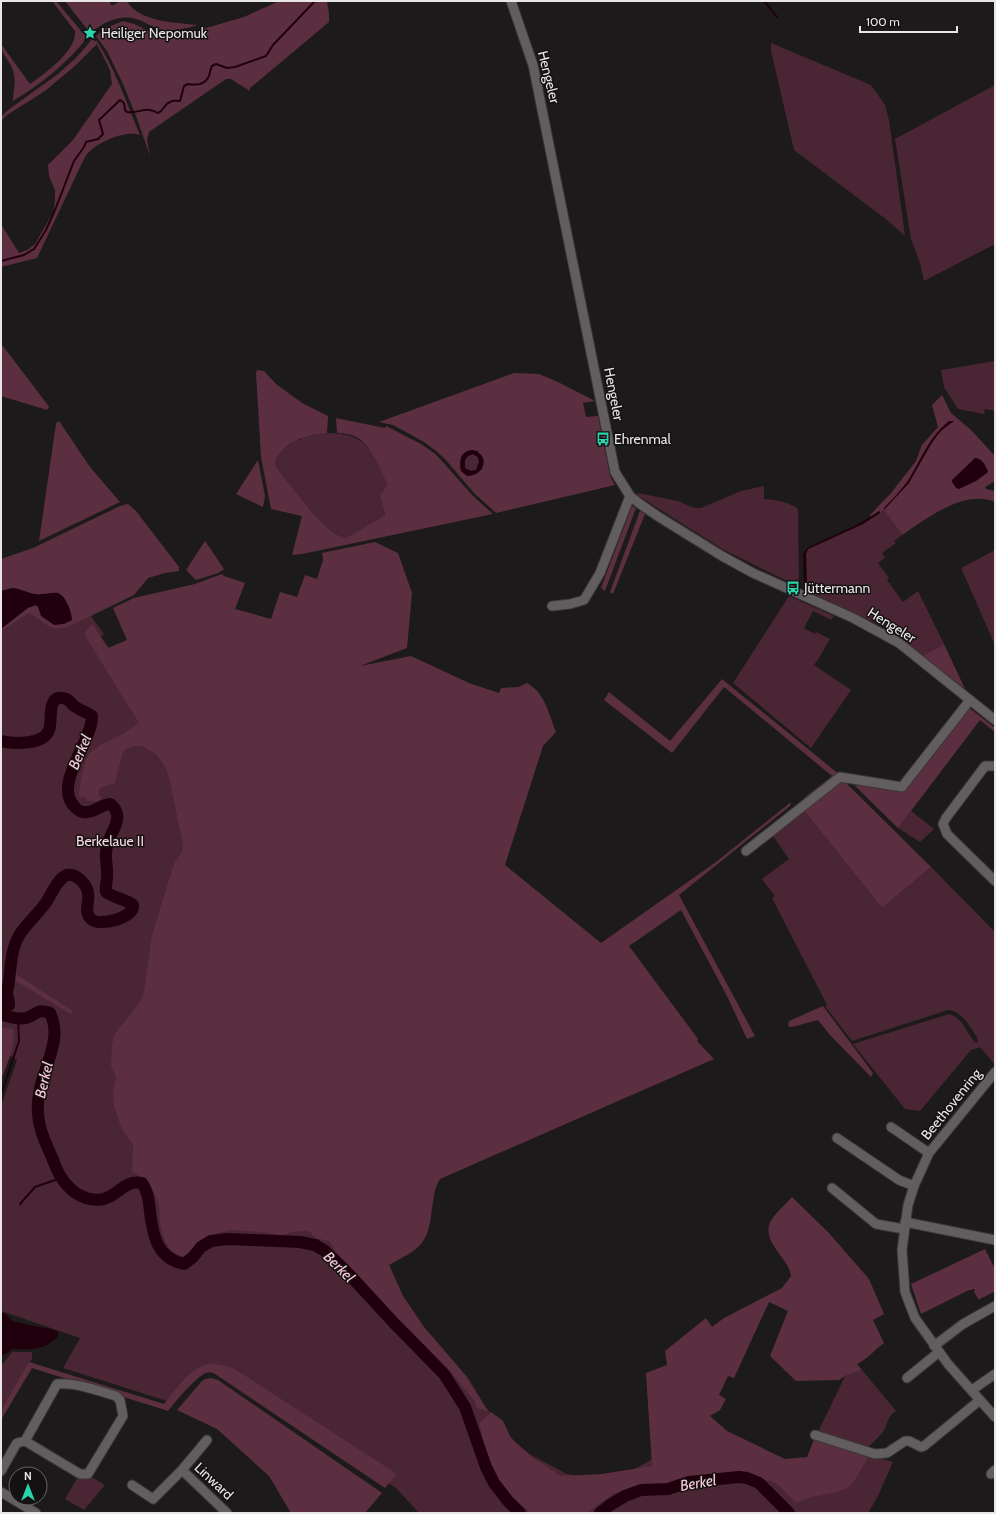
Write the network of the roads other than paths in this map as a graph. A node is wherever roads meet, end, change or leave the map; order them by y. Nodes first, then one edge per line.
1 (511, 1) edge
2 (630, 496) junction
3 (552, 606) dead end
4 (970, 700) junction
5 (995, 720) edge
6 (995, 766) edge
7 (746, 851) dead end
8 (995, 881) edge
9 (995, 1072) edge
10 (891, 1127) dead end
11 (837, 1138) dead end
12 (929, 1153) junction
13 (914, 1186) junction
14 (832, 1188) dead end
15 (904, 1225) junction
16 (995, 1240) edge
17 (995, 1306) edge
18 (936, 1349) junction
19 (995, 1374) edge
20 (907, 1378) dead end
21 (972, 1390) junction
22 (980, 1400) junction
23 (995, 1417) edge
24 (815, 1436) dead end
25 (207, 1440) dead end
26 (25, 1441) junction
27 (182, 1470) junction
28 (1, 1471) edge
29 (132, 1485) dead end
30 (1, 1492) edge
31 (36, 1513) edge
32 (227, 1513) edge

1 - 2 street, Hengeler
2 - 3 street
2 - 4 street, Hengeler
4 - 5 street, Hengeler
4 - 7 street
6 - 8 street
9 - 12 street, Beethovenring
10 - 12 street, Beethovenring
11 - 13 street
12 - 13 street, Beethovenring
13 - 15 street, Beethovenring
14 - 15 street
15 - 16 street
15 - 18 street, Beethovenring
17 - 18 street
18 - 20 street
18 - 21 street, Beethovenring
19 - 21 street
21 - 22 street, Beethovenring
22 - 23 street, Beethovenring
22 - 24 street
25 - 27 street, Linward
26 - 26 street
26 - 28 street
27 - 29 street, Linward
27 - 32 street, Linward
30 - 31 street

